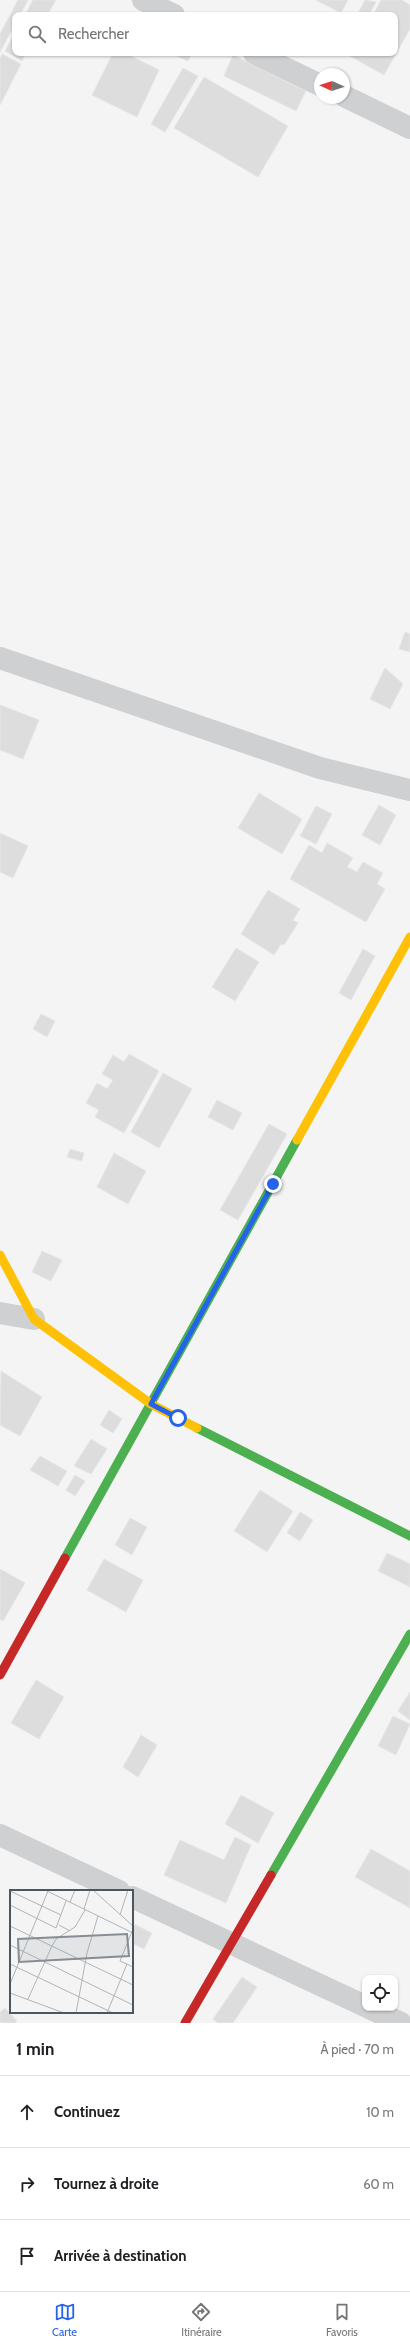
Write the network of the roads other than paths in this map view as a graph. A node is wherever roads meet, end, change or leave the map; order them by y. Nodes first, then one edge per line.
1 (143, 0) edge
2 (168, 12) edge
3 (260, 56) edge
4 (314, 82) edge
5 (350, 99) edge
6 (410, 128) edge
7 (0, 658) edge
8 (410, 790) edge
9 (410, 937) edge
10 (0, 1255) edge
11 (0, 1313) edge
12 (34, 1318) junction
13 (151, 1404) junction
14 (410, 1536) edge
15 (410, 1634) edge
16 (0, 1675) edge
17 (0, 1835) edge
18 (117, 1890) edge
19 (133, 1897) edge
20 (231, 1943) junction
21 (362, 2005) edge
22 (376, 2011) edge
23 (185, 2023) edge
24 (402, 2023) edge

1 - 2 street
3 - 4 street
5 - 6 street
7 - 8 street
9 - 13 street
10 - 12 street
11 - 12 street
12 - 13 street
13 - 14 street
13 - 16 street
15 - 20 street
17 - 18 street
19 - 20 street
20 - 21 street
20 - 23 street
22 - 24 street

